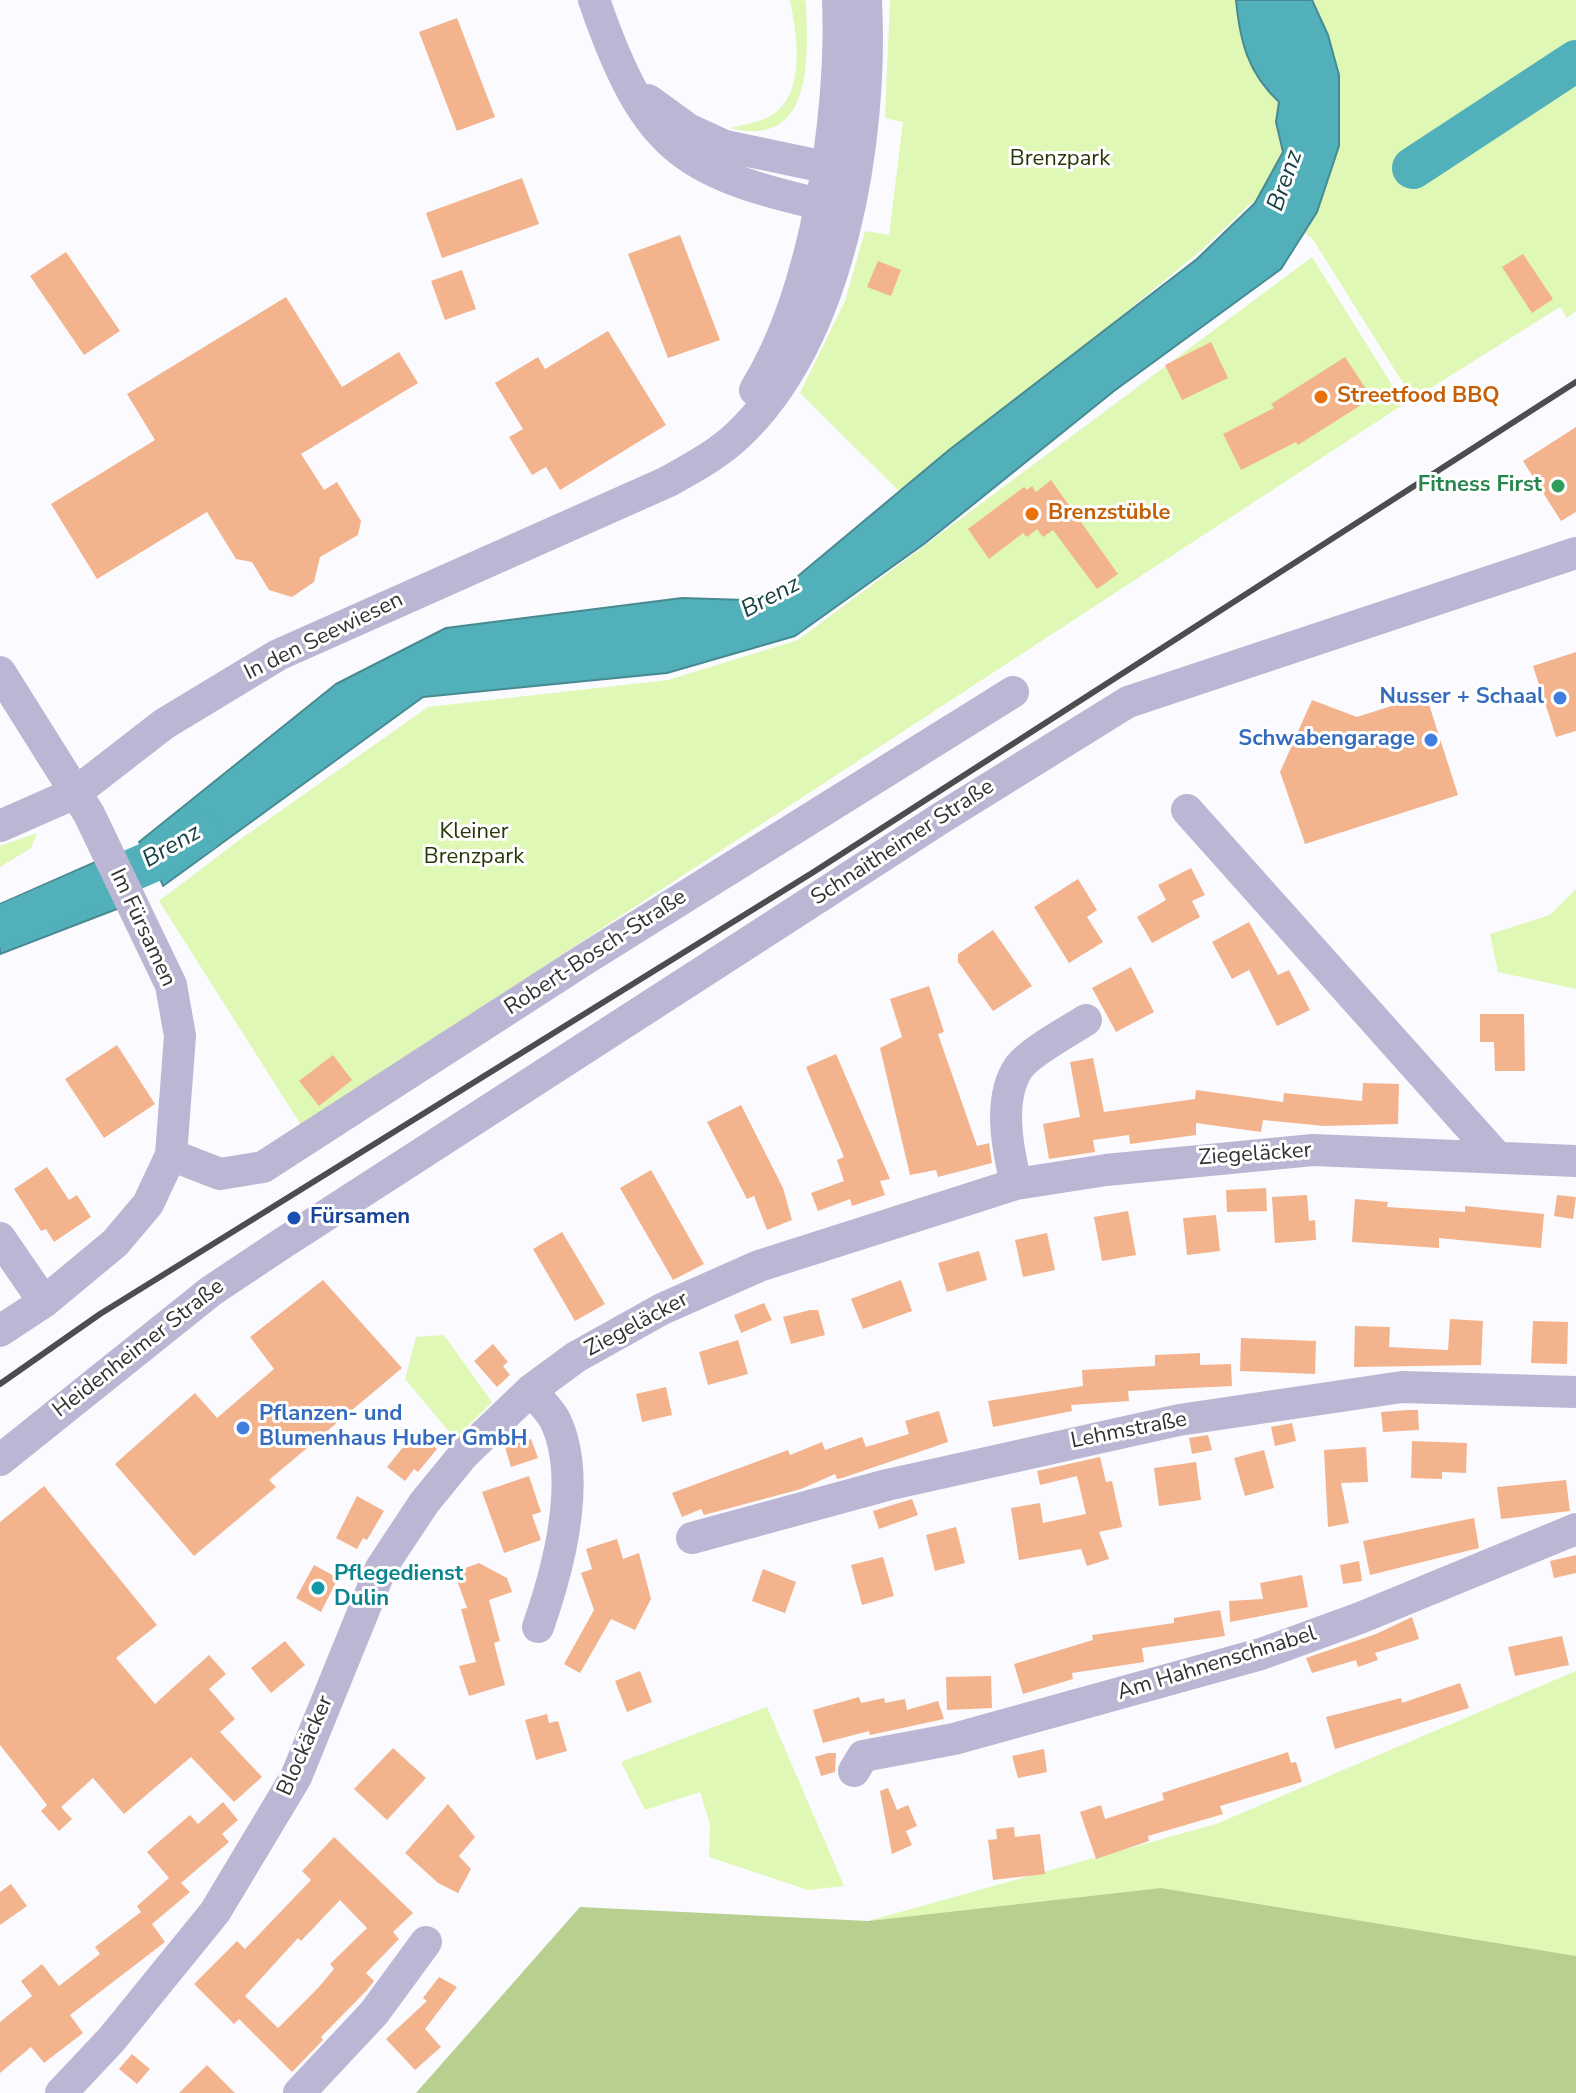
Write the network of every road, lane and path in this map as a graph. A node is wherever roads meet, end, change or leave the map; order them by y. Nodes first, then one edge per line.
1 (594, 0) edge
2 (838, 0) edge
3 (866, 0) edge
4 (632, 89) junction
5 (842, 170) junction
6 (834, 207) junction
7 (1576, 553) edge
8 (0, 672) edge
9 (1013, 692) dead end
10 (75, 793) junction
11 (1187, 810) dead end
12 (0, 826) edge
13 (1086, 1020) dead end
14 (171, 1155) junction
15 (1496, 1156) junction
16 (1576, 1161) edge
17 (1016, 1184) junction
18 (0, 1238) edge
19 (283, 1243) joint
20 (44, 1302) junction
21 (0, 1331) edge
22 (576, 1357) joint
23 (531, 1390) junction
24 (1576, 1392) edge
25 (0, 1460) edge
26 (1576, 1529) edge
27 (692, 1538) dead end
28 (538, 1627) dead end
29 (854, 1771) dead end
30 (426, 1942) dead end
31 (61, 2093) edge
32 (299, 2093) edge

1 - 4 street
2 - 5 street, In den Seewiesen
3 - 5 street, In den Seewiesen
4 - 5 street
4 - 6 street
5 - 6 street, In den Seewiesen
6 - 10 street, In den Seewiesen
7 - 19 street, Schnaitheimer Straße
8 - 10 street, Im Fürsamen
9 - 14 street, Robert-Bosch-Straße
10 - 12 street, In den Seewiesen
10 - 14 street, Im Fürsamen
11 - 15 street
13 - 17 street
14 - 20 street, Im Fürsamen
15 - 16 street, Ziegeläcker
15 - 17 street, Ziegeläcker
17 - 22 street, Ziegeläcker
18 - 20 street
19 - 25 street, Heidenheimer Straße
20 - 21 street, Im Fürsamen
22 - 23 street, Blockäcker
23 - 28 street
23 - 31 street, Blockäcker
24 - 27 street, Lehmstraße
26 - 29 street, Am Hahnenschnabel
30 - 32 street

